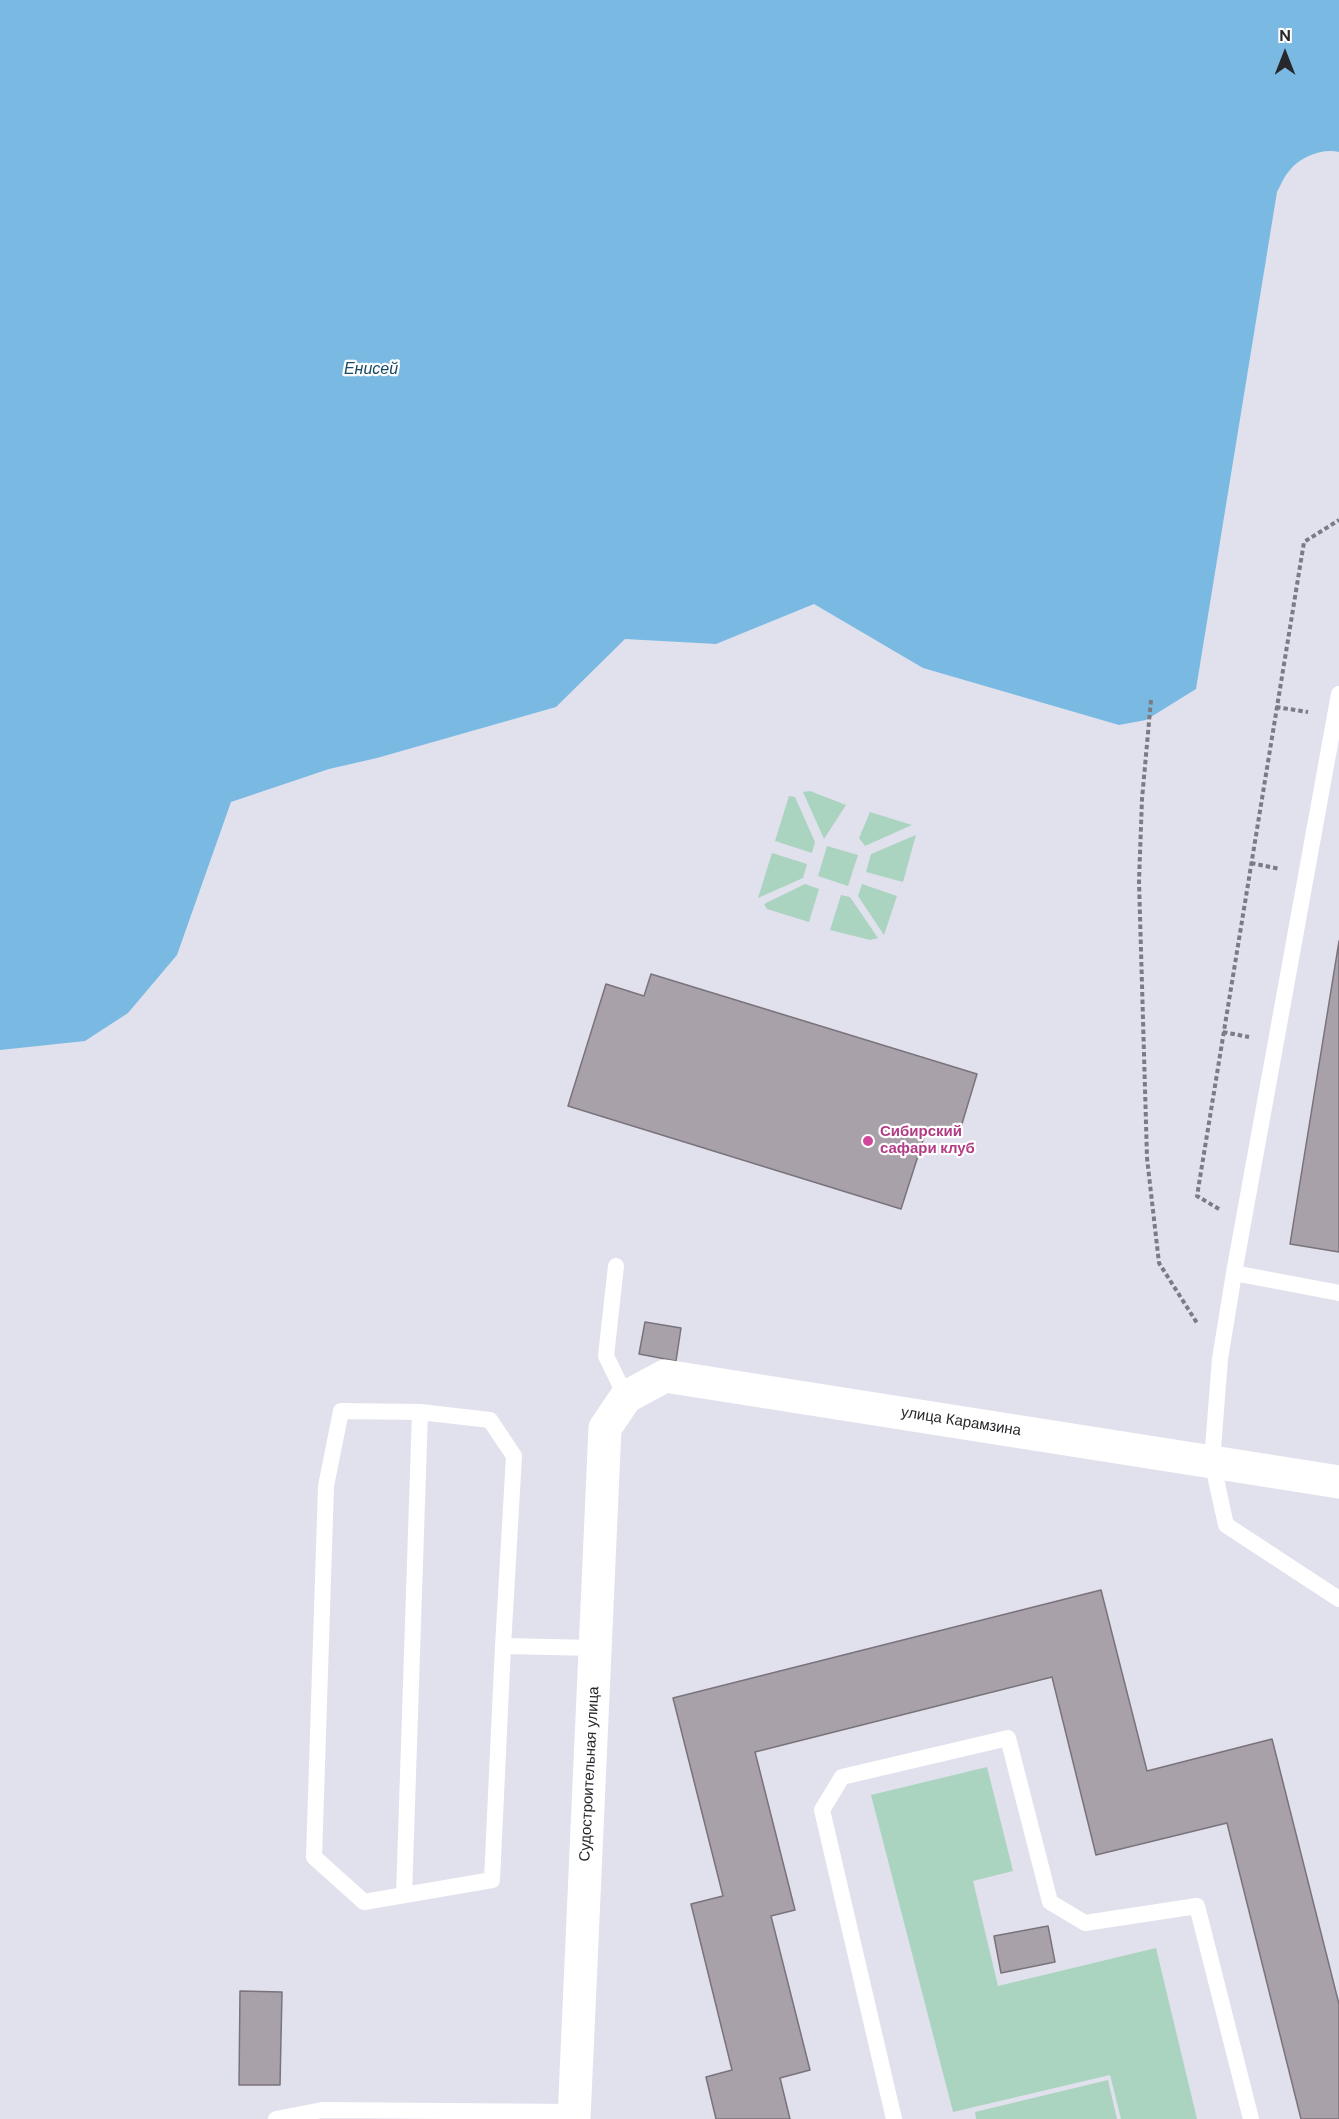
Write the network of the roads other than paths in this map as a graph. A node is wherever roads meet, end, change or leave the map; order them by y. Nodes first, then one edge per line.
1 (1339, 694) edge
2 (1334, 751) edge
3 (616, 1266) dead end
4 (1234, 1273) junction
5 (1339, 1293) edge
6 (626, 1397) junction
7 (420, 1412) junction
8 (605, 1428) joint
9 (1212, 1461) junction
10 (1339, 1482) edge
11 (1339, 1599) edge
12 (503, 1646) junction
13 (595, 1648) junction
14 (404, 1895) junction
15 (574, 2116) edge
16 (276, 2119) edge
17 (894, 2119) edge
18 (1251, 2119) edge

1 - 2 lane
2 - 4 lane
3 - 6 lane
4 - 5 lane
4 - 9 lane
6 - 8 street, улица Карамзина
6 - 9 street, улица Карамзина
7 - 12 lane
7 - 14 lane
7 - 14 lane
8 - 13 street, Судостроительная улица
9 - 10 street, улица Карамзина
9 - 11 lane
12 - 13 lane
12 - 14 lane
13 - 15 street, Судостроительная улица
15 - 16 lane
17 - 18 lane

